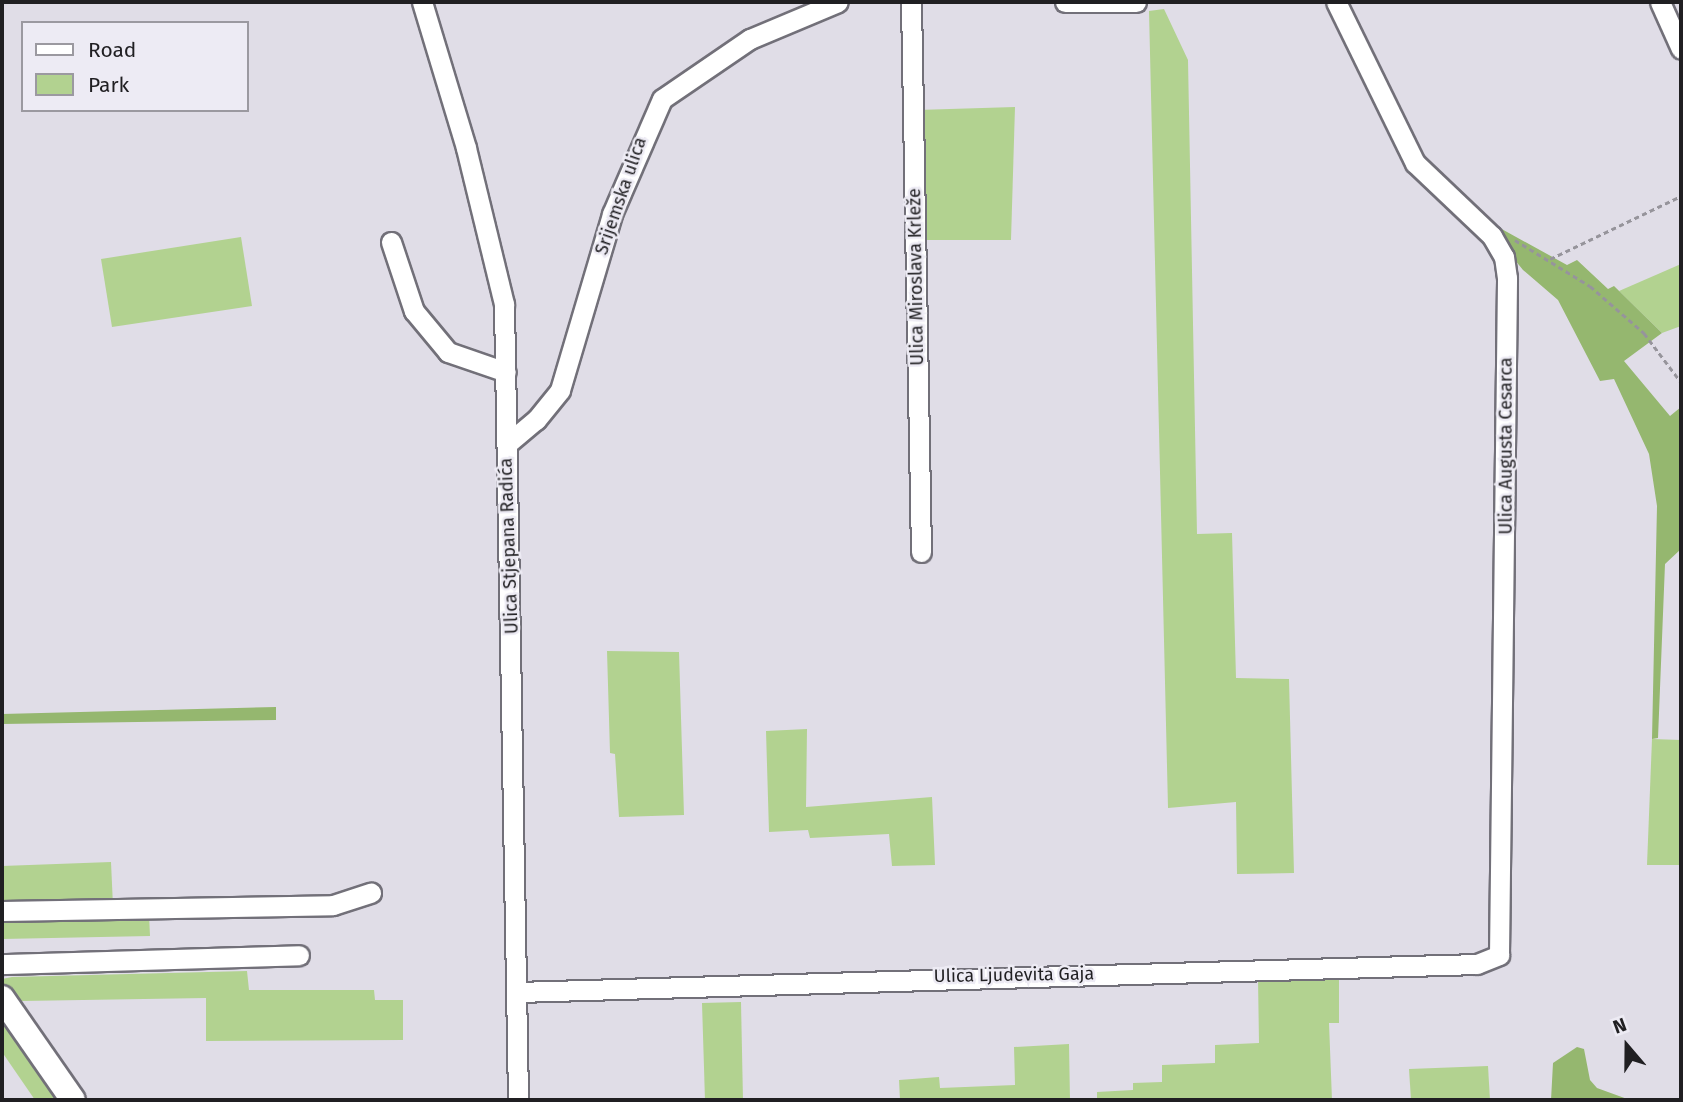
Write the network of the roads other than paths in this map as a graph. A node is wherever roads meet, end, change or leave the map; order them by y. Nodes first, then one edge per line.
1 (422, 2) edge
2 (838, 2) edge
3 (911, 2) edge
4 (1065, 2) edge
5 (1136, 2) edge
6 (1336, 2) edge
7 (1660, 2) edge
8 (812, 6) edge
9 (1681, 49) edge
10 (391, 242) dead end
11 (506, 372) junction
12 (507, 444) junction
13 (921, 552) dead end
14 (371, 893) dead end
15 (2, 911) edge
16 (1502, 945) joint
17 (299, 955) dead end
18 (2, 964) edge
19 (517, 992) junction
20 (2, 998) edge
21 (73, 1100) edge
22 (518, 1100) edge

1 - 11 street, Ulica Stjepana Radića
2 - 8 street, Srijemska ulica
3 - 13 street, Ulica Miroslava Krleže
4 - 5 street
6 - 16 street, Ulica Augusta Cesarca
7 - 9 street
8 - 12 street, Srijemska ulica
10 - 11 street
11 - 12 street, Ulica Stjepana Radića
12 - 19 street, Ulica Stjepana Radića
14 - 15 street
16 - 19 street, Ulica Ljudevita Gaja
17 - 18 street
19 - 22 street, Ulica Stjepana Radića
20 - 21 main road

